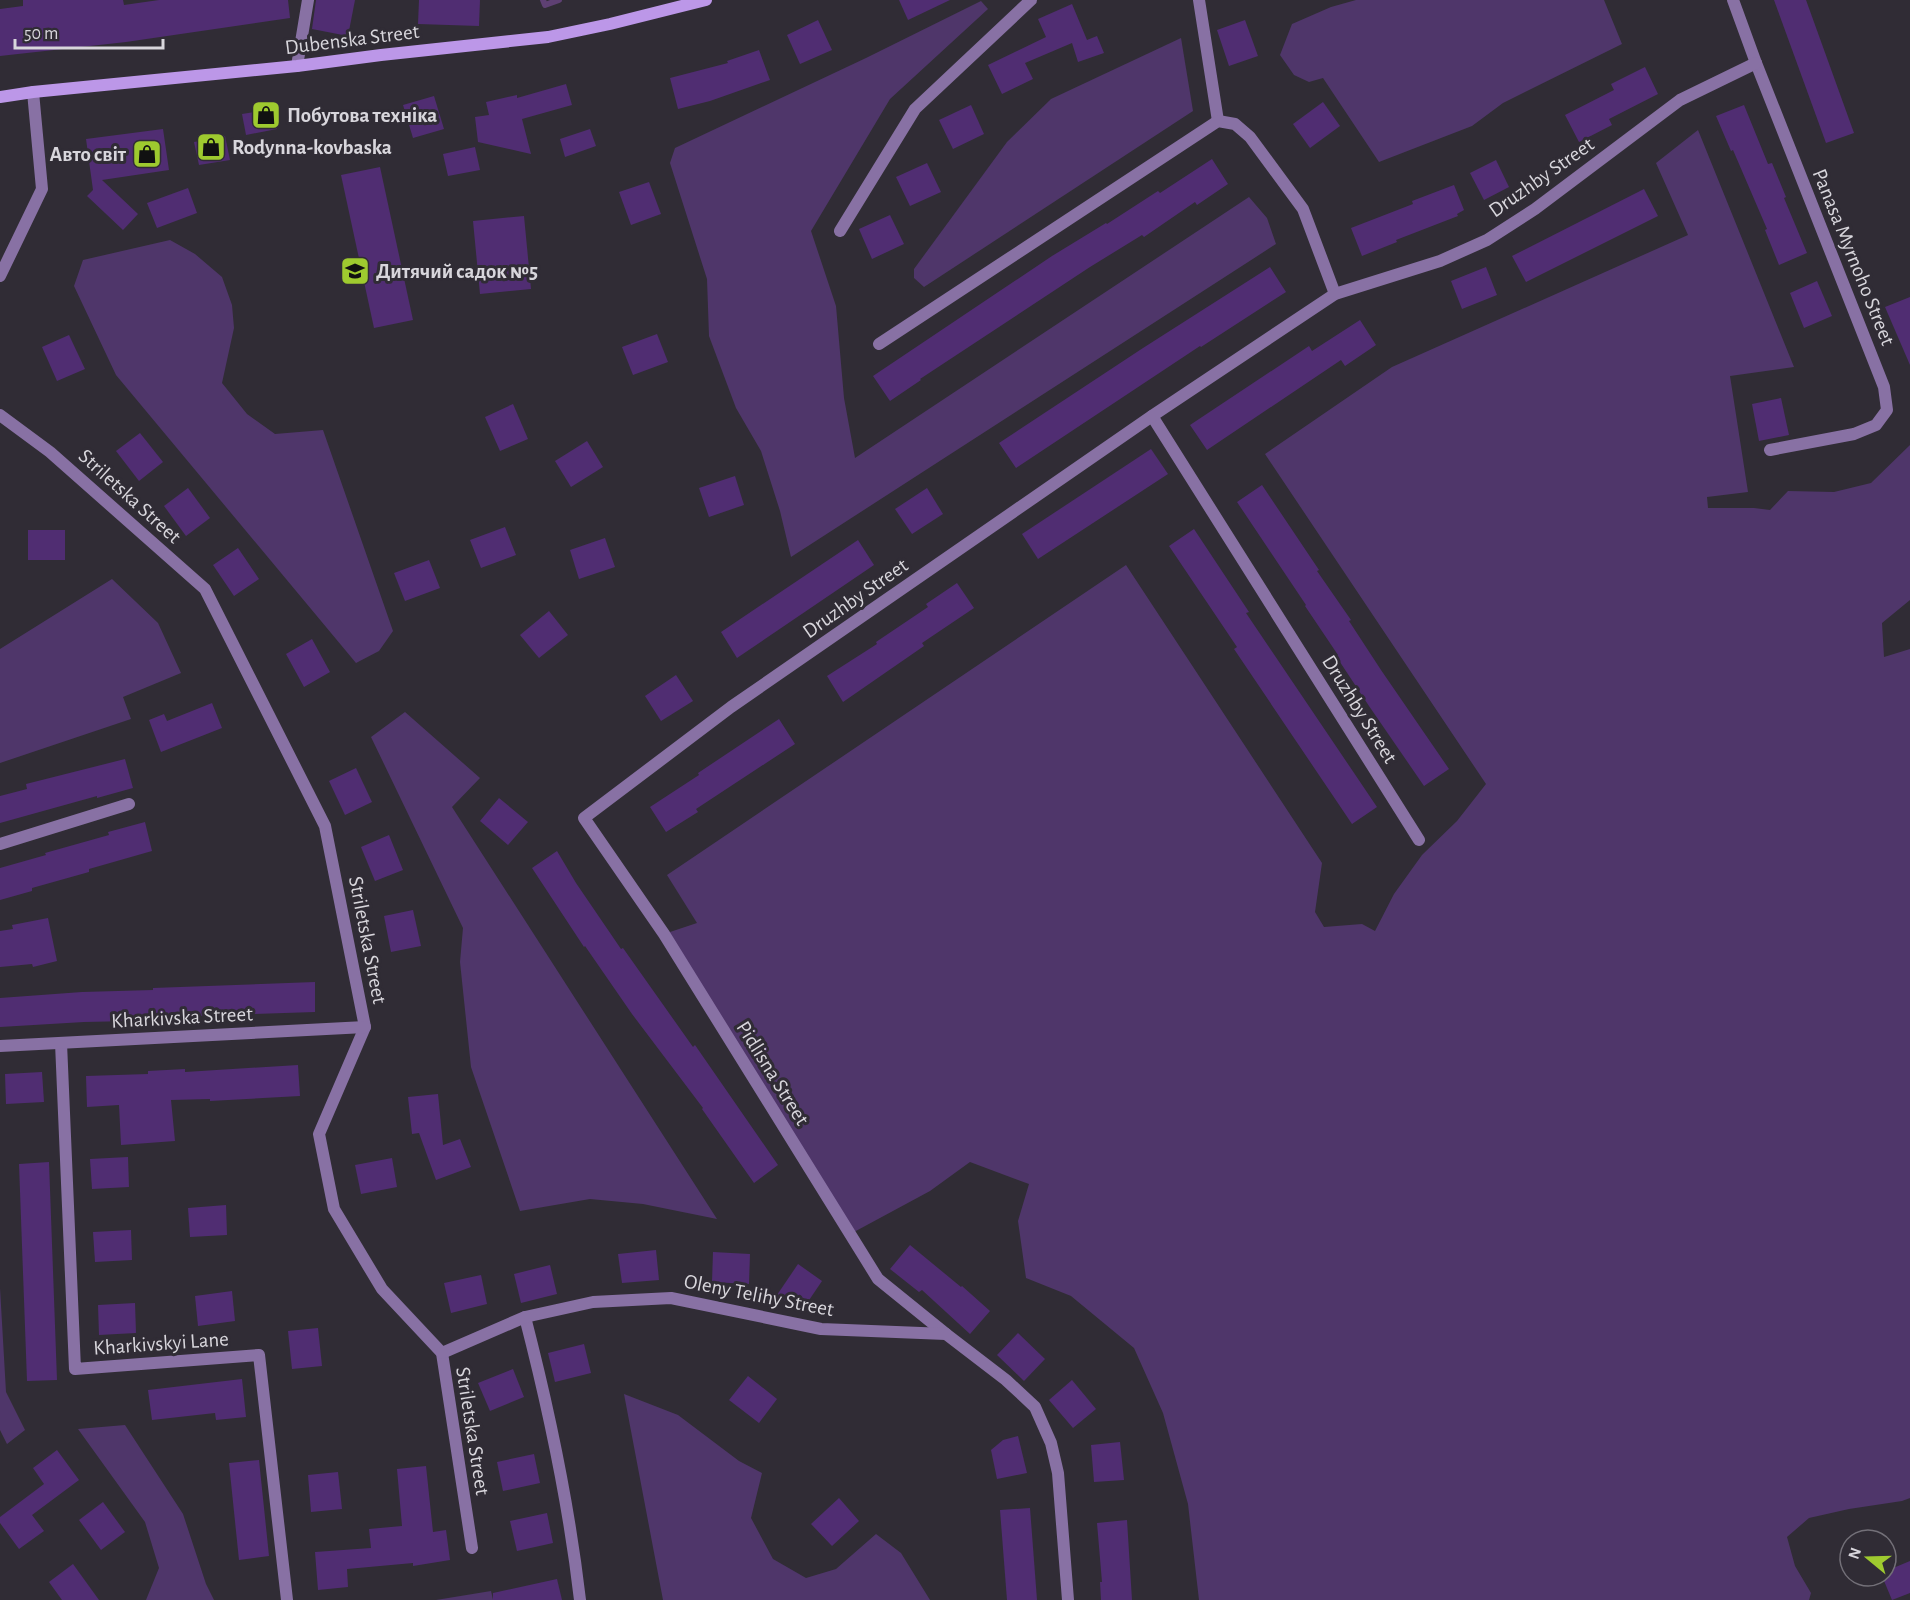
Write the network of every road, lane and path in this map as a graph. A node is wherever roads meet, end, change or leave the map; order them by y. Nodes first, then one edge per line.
1 (308, 0) edge
2 (706, 0) edge
3 (1031, 0) edge
4 (1199, 0) edge
5 (1733, 0) edge
6 (690, 2) edge
7 (1756, 63) junction
8 (297, 66) junction
9 (33, 92) junction
10 (0, 97) edge
11 (1218, 122) junction
12 (840, 231) dead end
13 (0, 276) edge
14 (1335, 294) junction
15 (879, 344) dead end
16 (0, 415) edge
17 (1152, 416) junction
18 (1770, 450) dead end
19 (129, 804) dead end
20 (584, 818) joint
21 (1419, 840) dead end
22 (0, 844) edge
23 (365, 1027) junction
24 (61, 1043) junction
25 (0, 1046) edge
26 (525, 1317) junction
27 (946, 1334) junction
28 (442, 1353) junction
29 (472, 1548) dead end
30 (287, 1600) edge
31 (580, 1600) edge
32 (1068, 1600) edge

1 - 8 street
2 - 6 main road, Dubenska Street
3 - 12 street
4 - 11 street
5 - 7 street, Panasa Myrnoho Street
6 - 8 main road, Dubenska Street
7 - 14 street, Druzhby Street
7 - 18 street, Panasa Myrnoho Street
8 - 9 main road, Dubenska Street
9 - 10 main road, Dubenska Street
9 - 13 street
11 - 14 street
11 - 15 street
14 - 17 street, Druzhby Street
16 - 23 street, Striletska Street
17 - 20 street, Druzhby Street
17 - 21 street, Druzhby Street
19 - 22 street
20 - 27 street, Pidlisna Street
23 - 24 street, Kharkivska Street
23 - 28 street, Striletska Street
24 - 25 street, Kharkivska Street
24 - 30 street, Kharkivskyi Lane
26 - 27 street, Oleny Telihy Street
26 - 28 street, Oleny Telihy Street
26 - 31 street
27 - 32 street
28 - 29 street, Striletska Street

